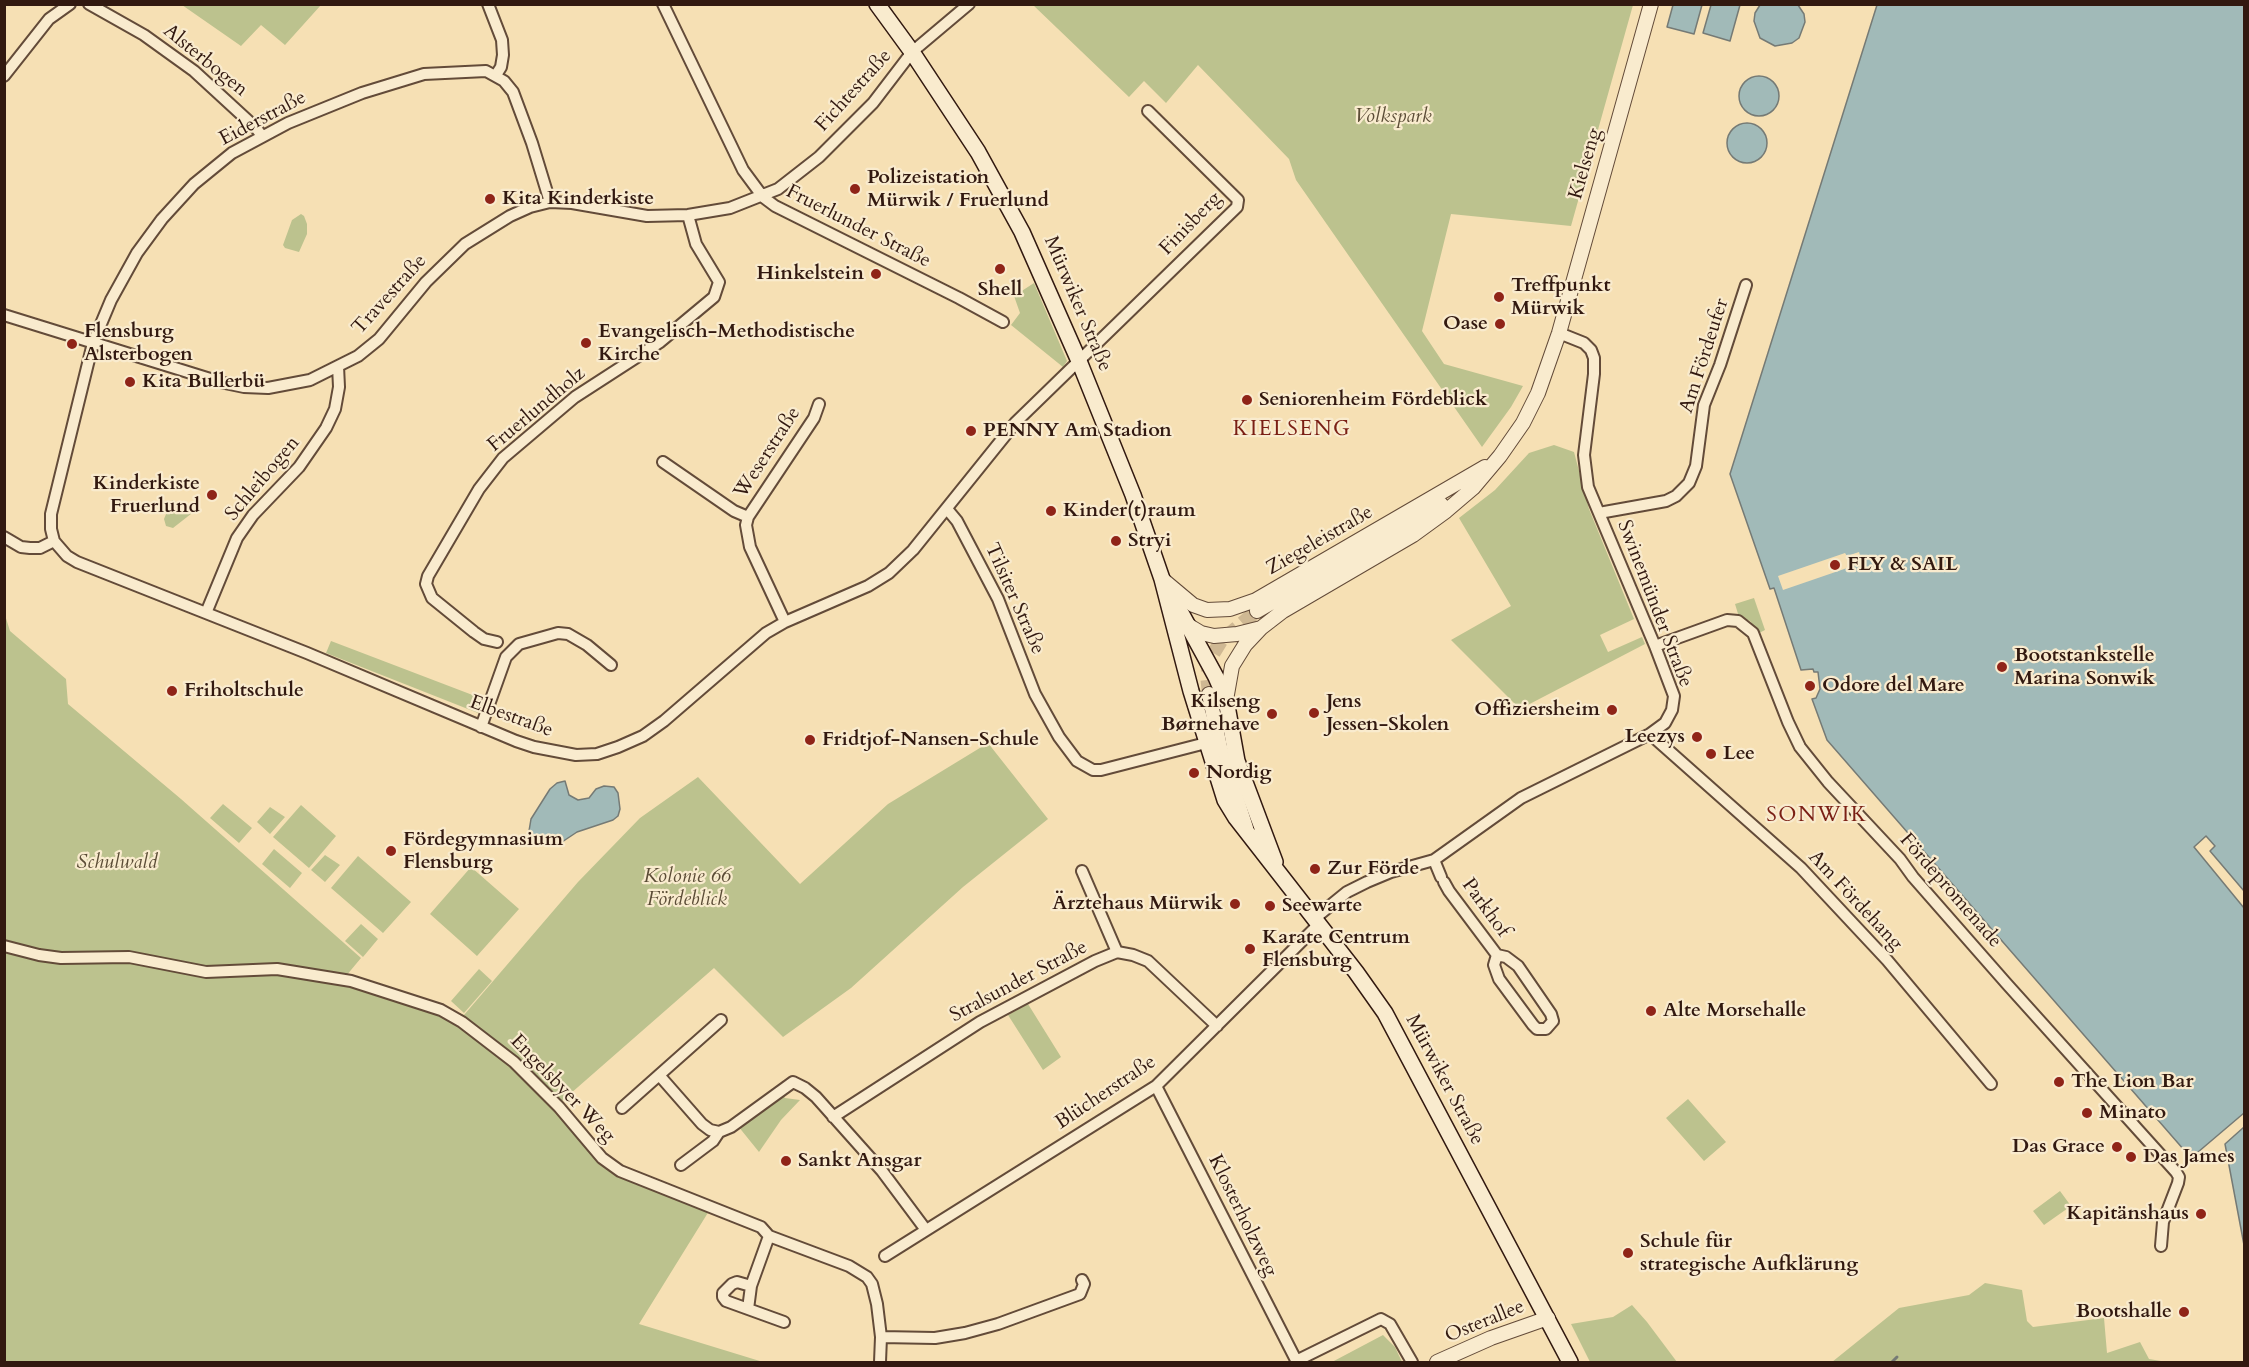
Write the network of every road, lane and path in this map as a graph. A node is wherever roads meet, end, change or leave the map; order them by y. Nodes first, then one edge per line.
1 (70, 4) edge
2 (88, 4) edge
3 (488, 4) edge
4 (663, 4) edge
5 (876, 4) edge
6 (969, 4) edge
7 (1651, 4) edge
8 (912, 52) junction
9 (496, 75) junction
10 (4, 76) edge
11 (1149, 111) dead end
12 (262, 136) junction
13 (763, 196) junction
14 (550, 202) junction
15 (688, 215) junction
16 (1746, 285) dead end
17 (4, 315) edge
18 (1002, 322) dead end
19 (1559, 333) junction
20 (93, 343) junction
21 (1079, 361) junction
22 (338, 366) junction
23 (819, 404) dead end
24 (1494, 461) junction
25 (663, 462) dead end
26 (947, 509) junction
27 (1599, 513) junction
28 (747, 518) junction
29 (4, 537) edge
30 (54, 541) junction
31 (1162, 579) junction
32 (1167, 595) junction
33 (1257, 611) tunnel mouth
34 (206, 613) junction
35 (785, 622) junction
36 (1188, 626) junction
37 (1261, 628) junction
38 (497, 642) dead end
39 (1655, 646) junction
40 (611, 665) dead end
41 (1209, 694) tunnel mouth
42 (1226, 700) junction
43 (481, 727) junction
44 (1650, 734) junction
45 (1206, 743) junction
46 (1247, 833) junction
47 (1434, 860) junction
48 (1082, 872) dead end
49 (1281, 876) junction
50 (1317, 921) junction
51 (4, 946) edge
52 (1117, 952) junction
53 (1497, 955) junction
54 (722, 1020) dead end
55 (1217, 1026) junction
56 (659, 1075) junction
57 (1991, 1084) dead end
58 (1156, 1086) junction
59 (622, 1108) dead end
60 (833, 1117) junction
61 (719, 1132) junction
62 (681, 1165) dead end
63 (926, 1230) junction
64 (769, 1236) junction
65 (2161, 1246) dead end
66 (885, 1256) dead end
67 (1082, 1280) dead end
68 (751, 1286) junction
69 (748, 1308) junction
70 (1548, 1318) junction
71 (784, 1322) dead end
72 (881, 1337) junction
73 (1296, 1361) edge
74 (880, 1362) edge
75 (1412, 1362) edge
76 (1437, 1362) edge
77 (1570, 1362) edge

1 - 10 street
2 - 12 street, Alsterbogen
3 - 9 street
4 - 13 street, Fruerlunder Straße
5 - 8 main road, Mürwiker Straße
6 - 8 street, Fichtestraße
7 - 19 street, Kielseng
8 - 13 street, Fichtestraße
8 - 21 main road, Mürwiker Straße
9 - 12 street, Eiderstraße
9 - 14 street
11 - 21 street, Finisberg
12 - 20 street, Eiderstraße
13 - 15 street, Travestraße
13 - 18 street, Fruerlunder Straße
14 - 15 street, Travestraße
14 - 22 street, Travestraße
15 - 38 street, Fruerlundholz
16 - 27 street, Am Fördeufer
17 - 20 street, Travestraße
19 - 24 street, Ziegeleistraße
19 - 27 street, Swinemünder Straße
20 - 22 street, Travestraße
20 - 30 street, Eiderstraße
21 - 26 street
21 - 31 main road, Mürwiker Straße
22 - 34 street, Schleibogen
23 - 28 street, Weserstraße
24 - 31 street, Ziegeleistraße
24 - 33 street, Ziegeleistraße
24 - 37 street, Ziegeleistraße
25 - 28 street
26 - 35 street, Elbestraße
26 - 45 street, Tilsiter Straße
27 - 39 street, Swinemünder Straße
28 - 35 street, Weserstraße
29 - 30 street
30 - 34 street, Elbestraße
31 - 32 main road, Mürwiker Straße
31 - 36 main road, Mürwiker Straße
32 - 36 street
32 - 45 main road, Mürwiker Straße
34 - 43 street, Elbestraße
35 - 43 street, Elbestraße
36 - 37 street, Ziegeleistraße
36 - 42 main road, Mürwiker Straße
37 - 42 street, Ziegeleistraße
39 - 44 street, Swinemünder Straße
39 - 65 street, Fördepromenade
40 - 43 street
41 - 46 street
42 - 49 main road, Mürwiker Straße
44 - 47 street, Swinemünder Straße
44 - 57 street, Am Fördehang
45 - 46 main road, Mürwiker Straße
46 - 49 main road, Mürwiker Straße
47 - 50 street, Swinemünder Straße
47 - 53 street, Parkhof
48 - 52 street
49 - 50 main road, Mürwiker Straße
50 - 55 street, Blücherstraße
50 - 70 main road, Mürwiker Straße
51 - 64 street, Engelsbyer Weg
52 - 55 street, Stralsunder Straße
52 - 60 street, Stralsunder Straße
53 - 53 street, Parkhof
54 - 56 street
55 - 58 street, Blücherstraße
56 - 59 street
56 - 61 street
58 - 63 street, Blücherstraße
58 - 73 street, Klosterholzweg
60 - 61 street
60 - 63 street
61 - 62 street
63 - 66 street, Blücherstraße
64 - 68 street
64 - 72 street, Engelsbyer Weg
67 - 72 street
68 - 69 street
68 - 69 street
69 - 71 street
70 - 76 street, Osterallee
70 - 77 main road, Mürwiker Straße
72 - 74 street
73 - 75 street

